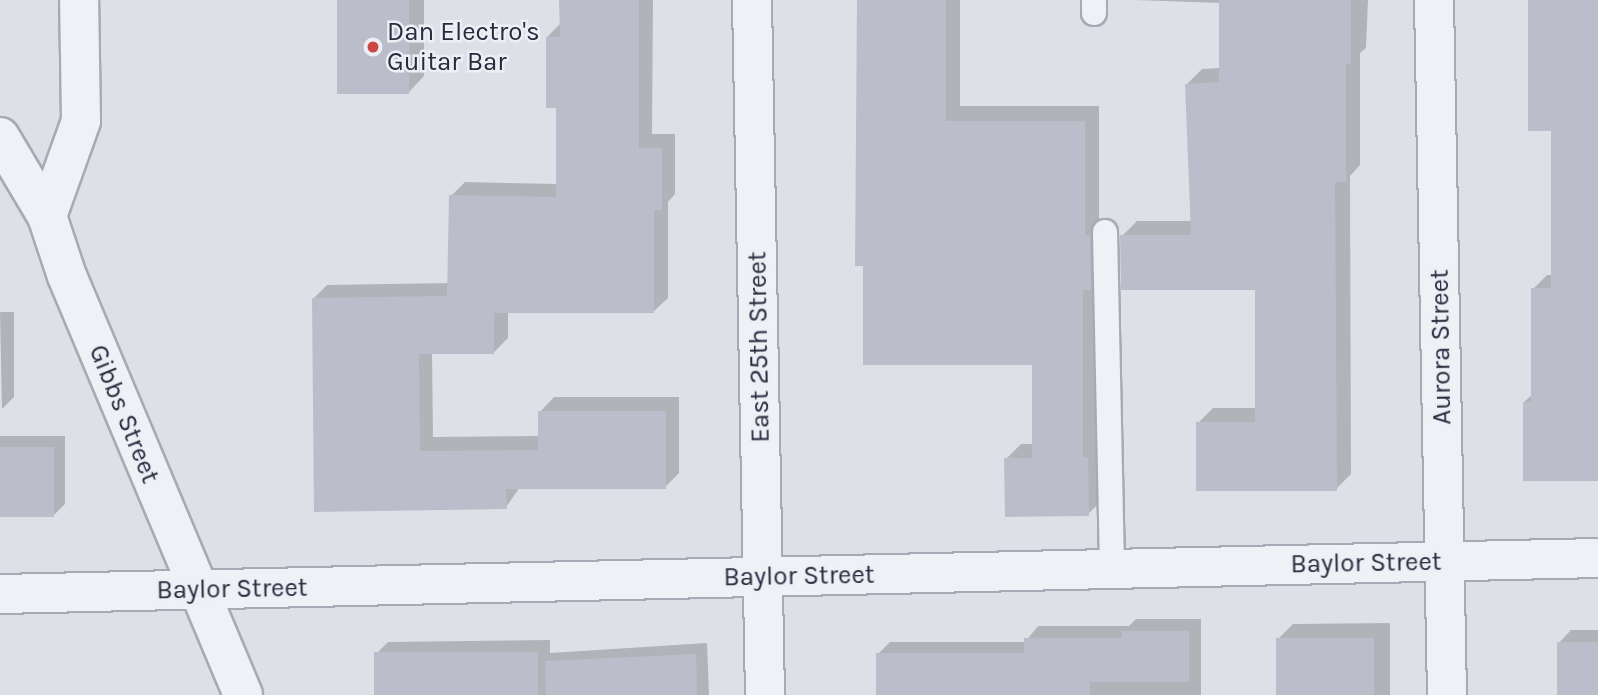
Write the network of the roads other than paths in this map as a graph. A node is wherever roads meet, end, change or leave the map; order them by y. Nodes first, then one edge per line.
1 (79, 0) edge
2 (752, 0) edge
3 (1434, 0) edge
4 (0, 137) edge
5 (47, 216) junction
6 (1105, 232) dead end
7 (1598, 558) edge
8 (1444, 562) junction
9 (1112, 569) junction
10 (764, 576) junction
11 (196, 589) junction
12 (0, 594) edge
13 (243, 695) edge
14 (765, 695) edge
15 (1447, 695) edge

1 - 5 street
2 - 10 street, East 25th Street
3 - 8 street, Aurora Street
4 - 5 street, Gibbs Street
5 - 11 street, Gibbs Street
6 - 9 lane
7 - 8 street, Baylor Street
8 - 9 street, Baylor Street
8 - 15 street, Aurora Street
9 - 10 street, Baylor Street
10 - 11 street, Baylor Street
10 - 14 street, East 25th Street
11 - 12 street, Baylor Street
11 - 13 street, Gibbs Street

